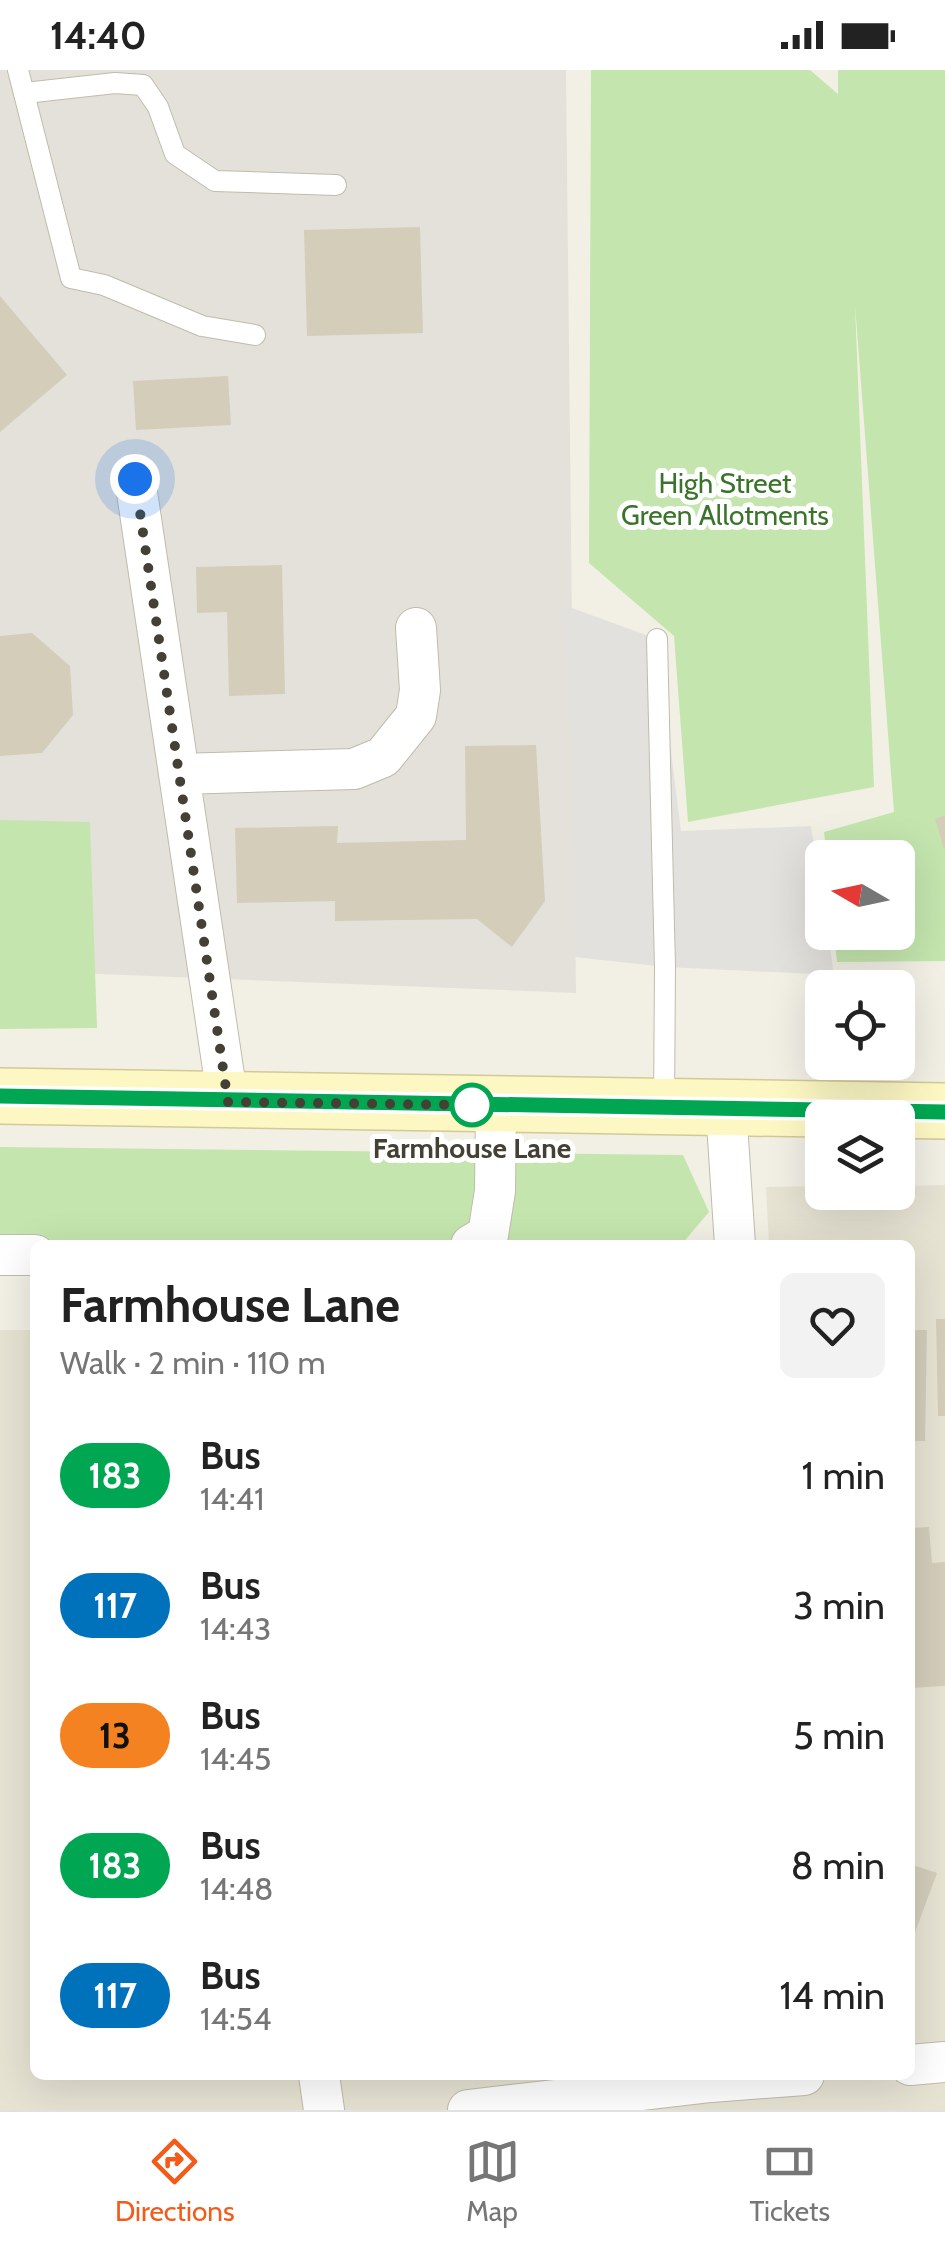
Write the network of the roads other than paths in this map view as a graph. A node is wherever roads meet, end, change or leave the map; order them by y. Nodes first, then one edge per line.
1 (18, 70) edge
2 (26, 93) junction
3 (336, 185) dead end
4 (255, 335) dead end
5 (135, 479) dead end
6 (416, 628) dead end
7 (657, 639) dead end
8 (179, 774) junction
9 (0, 1096) edge
10 (228, 1102) junction
11 (496, 1105) junction
12 (726, 1108) junction
13 (664, 1109) junction
14 (945, 1112) edge
15 (480, 1240) edge
16 (735, 1240) edge
17 (0, 1255) edge
18 (30, 1255) edge
19 (945, 2062) edge
20 (915, 2065) edge
21 (320, 2080) edge
22 (782, 2080) edge
23 (713, 2096) edge
24 (324, 2110) edge
25 (468, 2110) edge

1 - 2 lane
2 - 3 lane
2 - 4 lane
5 - 8 street
6 - 8 street
7 - 13 lane
8 - 10 street
9 - 10 street
10 - 11 street
11 - 13 street
11 - 15 street
12 - 13 street
12 - 14 street
12 - 16 street
17 - 18 street
19 - 20 street
21 - 24 street
22 - 23 street
23 - 25 street

